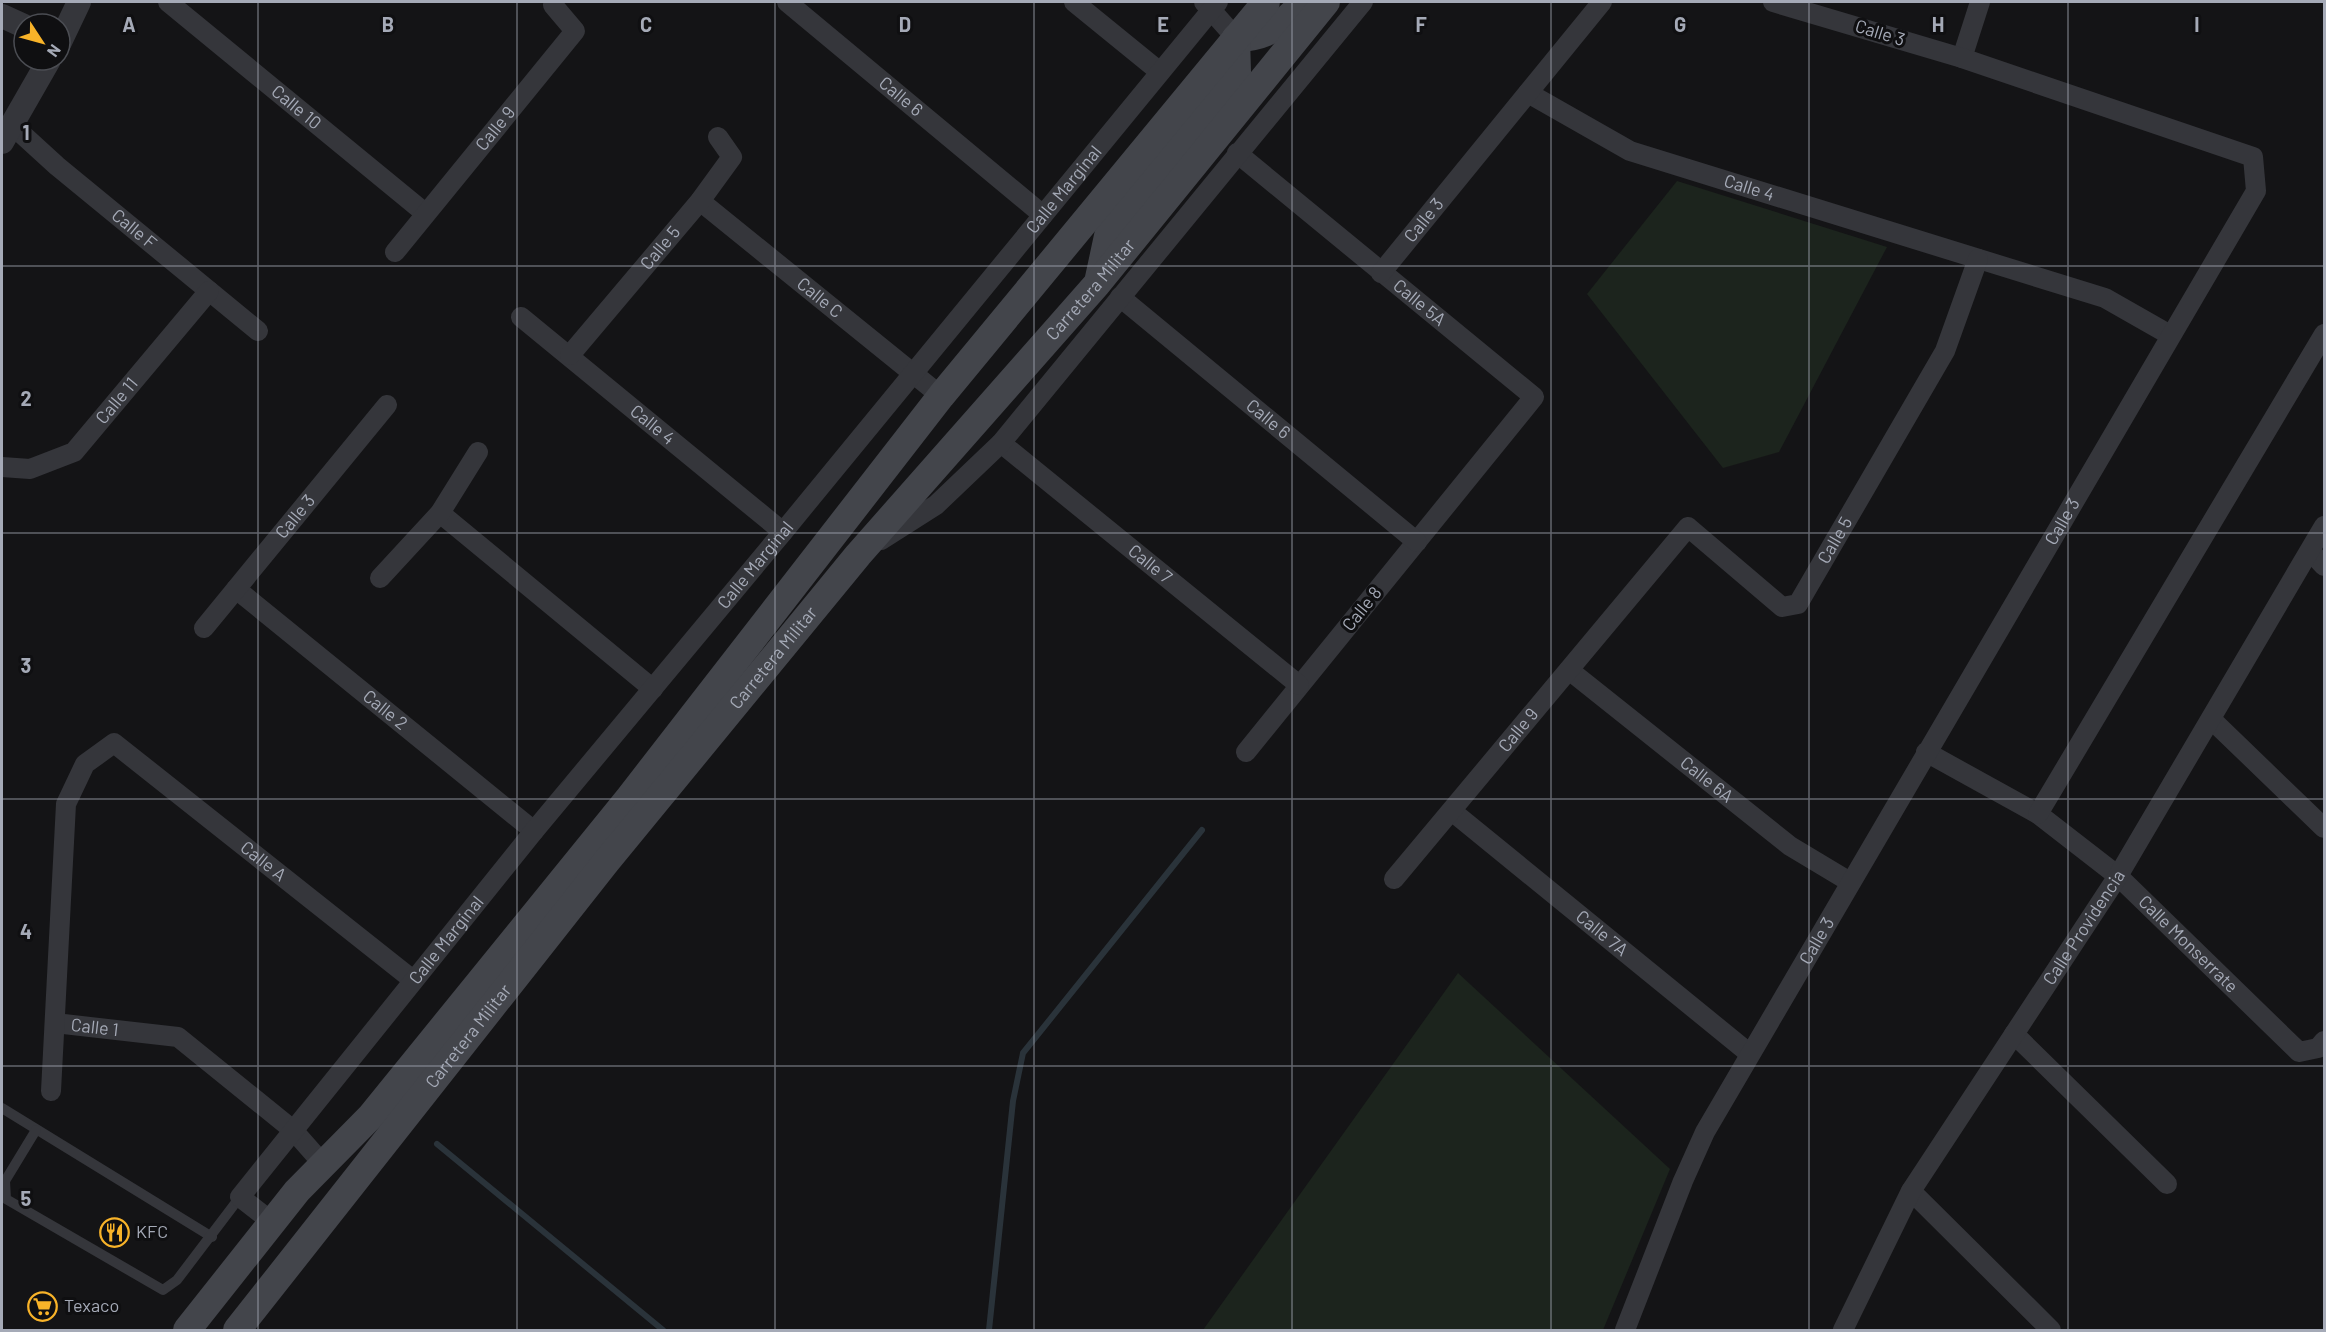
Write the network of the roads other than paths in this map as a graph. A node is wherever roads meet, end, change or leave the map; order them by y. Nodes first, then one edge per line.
1 (79, 2) edge
2 (168, 2) edge
3 (787, 2) edge
4 (1074, 2) edge
5 (1266, 2) edge
6 (1303, 2) edge
7 (1326, 2) edge
8 (1363, 2) edge
9 (1602, 2) edge
10 (1773, 2) edge
11 (1980, 2) edge
12 (1211, 4) edge
13 (553, 5) dead end
14 (72, 17) edge
15 (1236, 38) junction
16 (1962, 58) junction
17 (42, 72) edge
18 (1160, 72) junction
19 (1528, 93) junction
20 (6, 133) edge
21 (718, 137) dead end
22 (1237, 153) junction
23 (700, 201) junction
24 (425, 213) junction
25 (1043, 215) junction
26 (395, 252) dead end
27 (1978, 259) junction
28 (1381, 273) junction
29 (1109, 290) junction
30 (208, 291) junction
31 (521, 317) dead end
32 (258, 331) dead end
33 (2325, 334) edge
34 (2170, 335) junction
35 (570, 355) junction
36 (913, 375) junction
37 (941, 396) junction
38 (387, 405) dead end
39 (1001, 443) junction
40 (478, 452) dead end
41 (1479, 465) joint
42 (2, 467) edge
43 (440, 513) junction
44 (2325, 526) edge
45 (783, 532) junction
46 (1417, 542) junction
47 (2310, 551) junction
48 (858, 555) junction
49 (2325, 566) edge
50 (380, 578) dead end
51 (236, 589) junction
52 (1622, 606) joint
53 (204, 628) dead end
54 (1569, 670) junction
55 (1299, 685) junction
56 (653, 689) junction
57 (2211, 719) junction
58 (1246, 752) dead end
59 (1926, 752) junction
60 (85, 764) joint
61 (1453, 812) junction
62 (2038, 814) junction
63 (2325, 828) edge
64 (534, 831) junction
65 (2118, 876) junction
66 (1394, 879) dead end
67 (1850, 882) junction
68 (413, 980) junction
69 (55, 1023) junction
70 (2014, 1034) junction
71 (2325, 1041) edge
72 (1750, 1054) junction
73 (51, 1091) dead end
74 (2, 1108) edge
75 (36, 1130) junction
76 (293, 1130) junction
77 (323, 1164) junction
78 (2167, 1185) dead end
79 (1911, 1191) junction
80 (240, 1197) junction
81 (272, 1222) junction
82 (212, 1237) junction
83 (187, 1330) edge
84 (237, 1330) edge
85 (1625, 1330) edge
86 (1843, 1330) edge
87 (2051, 1330) edge

1 - 14 street
2 - 24 street, Calle 10
3 - 25 street, Calle 6
4 - 18 street
5 - 15 main road, Carretera Militar
6 - 15 main road
7 - 29 main road, Carretera Militar
8 - 22 street
9 - 19 street, Calle 3
10 - 16 street, Calle 3
11 - 16 street
12 - 15 street
12 - 18 street, Calle Marginal
13 - 24 street, Calle 9
15 - 29 main road
15 - 37 main road, Carretera Militar
16 - 34 street, Calle 3
17 - 20 street
18 - 25 street, Calle Marginal
19 - 27 street, Calle 4
19 - 28 street, Calle 3
20 - 30 street, Calle F
21 - 23 street, Calle 5
22 - 28 street, Calle 5A
22 - 29 street
23 - 35 street, Calle 5
23 - 36 street, Calle C
24 - 26 street, Calle 9
25 - 36 street, Calle Marginal
27 - 34 street, Calle 4
27 - 52 street, Calle 5
28 - 41 street, Calle 5A
29 - 39 street
29 - 46 street, Calle 6
29 - 48 main road, Carretera Militar
30 - 32 street, Calle F
30 - 42 street, Calle 11
31 - 35 street, Calle 4
33 - 62 street
34 - 59 street, Calle 3
35 - 45 street, Calle 4
36 - 37 street, Calle C
36 - 45 street, Calle Marginal
37 - 77 main road, Carretera Militar
38 - 51 street, Calle 3
39 - 48 street
39 - 55 street, Calle 7
40 - 43 street
41 - 46 street, Calle 8
43 - 50 street
43 - 56 street
44 - 47 street, Calle Providencia
45 - 56 street, Calle Marginal
46 - 55 street, Calle 8
47 - 49 street
47 - 57 street, Calle Providencia
48 - 84 main road, Carretera Militar
51 - 53 street, Calle 3
51 - 64 street, Calle 2
52 - 54 street, Calle 9
54 - 61 street, Calle 9
54 - 67 street, Calle 6A
55 - 58 street, Calle 8
56 - 64 street, Calle Marginal
57 - 63 street
57 - 65 street, Calle Providencia
59 - 62 street, Calle Monserrate
59 - 67 street, Calle 3
60 - 68 street, Calle A
60 - 69 street, Calle 1
61 - 66 street, Calle 9
61 - 72 street, Calle 7A
62 - 65 street, Calle Monserrate
64 - 68 street, Calle Marginal
65 - 70 street, Calle Providencia
65 - 71 street, Calle Monserrate
67 - 72 street, Calle 3
68 - 76 street, Calle Marginal
69 - 73 street
69 - 76 street, Calle 1
70 - 78 street
70 - 79 street, Calle Providencia
72 - 85 street, Calle 3
74 - 75 lane
75 - 82 lane
75 - 82 lane
76 - 77 street
76 - 80 street, Calle Marginal
77 - 81 main road, Carretera Militar
79 - 86 street, Calle Providencia
79 - 87 street
80 - 81 street
80 - 82 lane
81 - 83 main road, Carretera Militar

